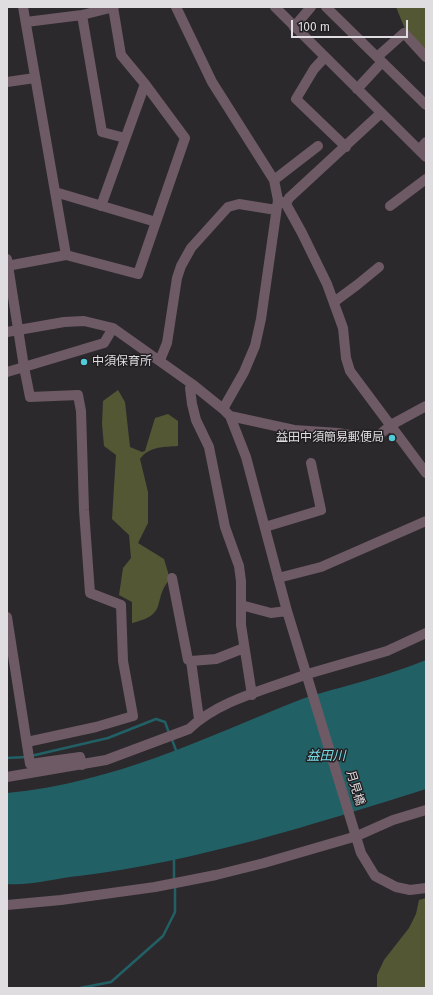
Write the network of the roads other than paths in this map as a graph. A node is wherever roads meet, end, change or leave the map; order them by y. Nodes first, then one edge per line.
1 (23, 7) edge
2 (113, 7) edge
3 (176, 7) edge
4 (275, 7) edge
5 (311, 7) edge
6 (326, 7) edge
7 (82, 15) junction
8 (26, 22) junction
9 (294, 27) junction
10 (426, 56) edge
11 (325, 57) junction
12 (380, 60) junction
13 (35, 78) junction
14 (7, 82) edge
15 (145, 84) junction
16 (357, 89) junction
17 (426, 105) edge
18 (381, 113) junction
19 (125, 138) junction
20 (318, 146) dead end
21 (346, 146) junction
22 (424, 150) edge
23 (426, 179) edge
24 (274, 180) junction
25 (55, 192) junction
26 (280, 205) junction
27 (101, 206) junction
28 (390, 206) dead end
29 (156, 222) junction
30 (66, 255) junction
31 (7, 264) edge
32 (379, 266) dead end
33 (334, 302) junction
34 (113, 328) junction
35 (18, 330) junction
36 (7, 332) edge
37 (160, 360) junction
38 (24, 367) junction
39 (7, 372) edge
40 (192, 384) junction
41 (426, 406) edge
42 (226, 413) junction
43 (391, 425) junction
44 (311, 464) dead end
45 (426, 473) edge
46 (426, 521) edge
47 (265, 527) junction
48 (172, 578) dead end
49 (278, 578) junction
50 (241, 605) junction
51 (287, 611) junction
52 (7, 617) edge
53 (426, 633) edge
54 (244, 648) junction
55 (191, 661) junction
56 (252, 695) junction
57 (199, 719) junction
58 (27, 742) junction
59 (82, 764) junction
60 (7, 776) edge
61 (426, 810) edge
62 (356, 833) junction
63 (426, 888) edge
64 (7, 905) edge

1 - 8 street
2 - 7 street
2 - 15 street
3 - 24 street
4 - 9 street
5 - 9 street
6 - 12 street
7 - 8 street
7 - 19 street
8 - 13 street
9 - 11 street
10 - 12 street
11 - 16 street
11 - 21 street
12 - 16 street
12 - 17 street
13 - 14 street
13 - 25 street
15 - 19 street
15 - 29 street
16 - 18 street
18 - 21 street
18 - 22 street
19 - 27 street
20 - 24 street
21 - 26 street
23 - 28 street
24 - 26 street
25 - 27 street
25 - 30 street
26 - 33 street
26 - 37 street
26 - 42 street
27 - 29 street
29 - 30 street
30 - 31 street
31 - 35 street
32 - 33 street
33 - 43 street
34 - 35 street
34 - 37 street
34 - 38 street
35 - 36 street
35 - 38 street
37 - 40 street
38 - 39 street
38 - 58 street
40 - 42 street
40 - 50 street
41 - 43 street
42 - 43 street
42 - 47 street, 月見橋
43 - 45 street
44 - 47 street
46 - 49 street
47 - 49 street, 月見橋
48 - 55 street
49 - 51 street, 月見橋
50 - 51 street
50 - 54 street
51 - 62 street, 月見橋
52 - 58 street
53 - 56 street
54 - 55 street
54 - 56 street
55 - 57 street
56 - 57 street
57 - 59 street
58 - 59 street
59 - 60 street
61 - 62 street
62 - 63 street, 月見橋
62 - 64 street

